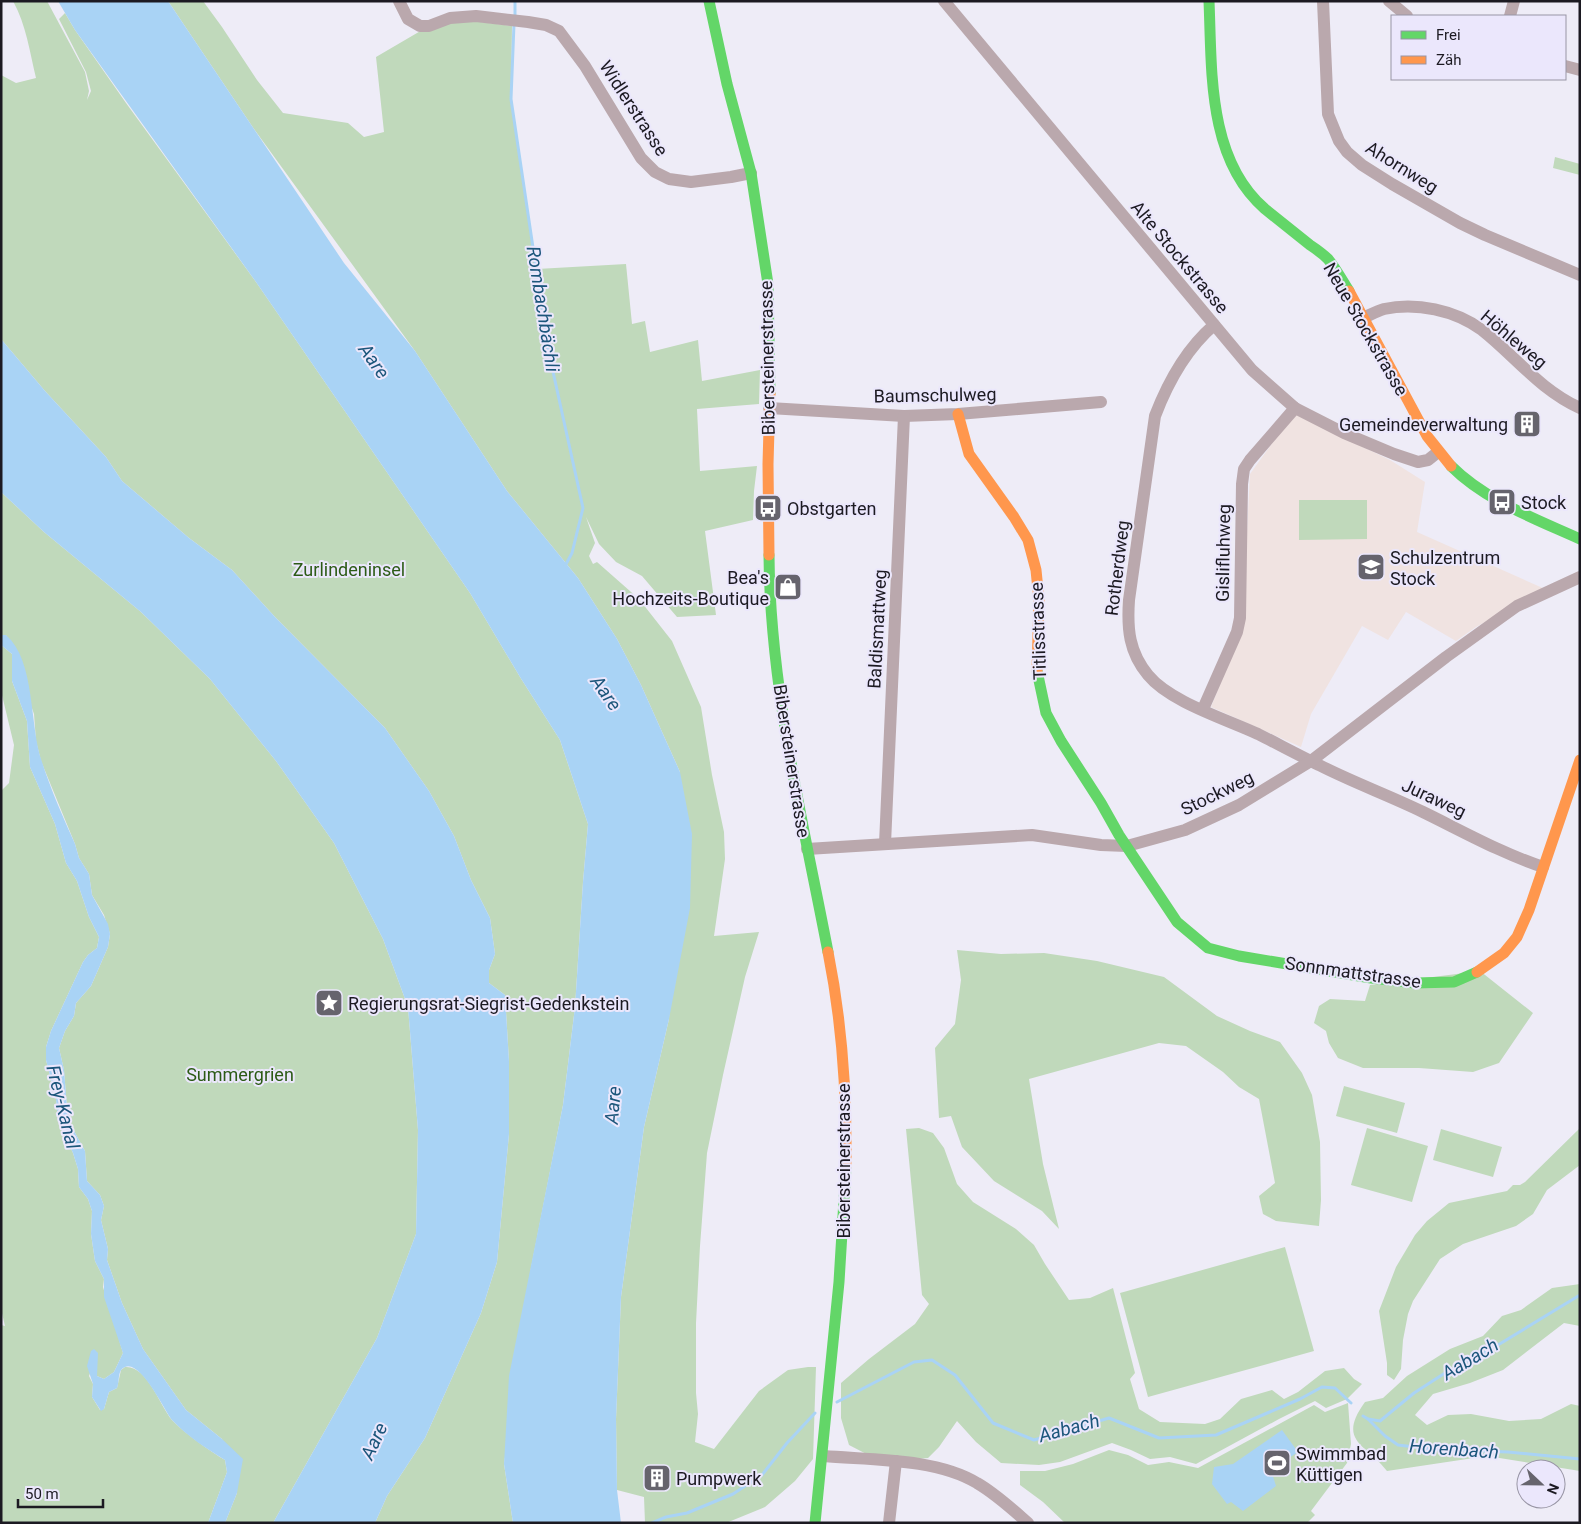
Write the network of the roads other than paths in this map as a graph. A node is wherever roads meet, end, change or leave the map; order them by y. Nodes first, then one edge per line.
1 (400, 1) edge
2 (708, 1) edge
3 (944, 1) edge
4 (1208, 1) edge
5 (1323, 1) edge
6 (1389, 1) edge
7 (1514, 1) edge
8 (1404, 10) edge
9 (1510, 15) edge
10 (1566, 66) edge
11 (1580, 70) edge
12 (751, 173) junction
13 (1580, 275) edge
14 (1363, 318) junction
15 (1214, 325) junction
16 (1101, 402) dead end
17 (769, 408) junction
18 (1295, 408) junction
19 (1580, 408) edge
20 (958, 414) junction
21 (904, 416) junction
22 (1438, 452) junction
23 (1580, 539) edge
24 (1580, 577) edge
25 (1203, 709) junction
26 (1580, 760) edge
27 (1311, 761) junction
28 (885, 844) junction
29 (1127, 846) junction
30 (807, 849) junction
31 (1543, 867) junction
32 (824, 1456) junction
33 (896, 1461) junction
34 (815, 1523) edge
35 (889, 1523) edge
36 (1028, 1523) edge

1 - 12 street, Widlerstrasse
2 - 12 street, Bibersteinerstrasse
3 - 15 street, Alte Stockstrasse
4 - 14 street, Neue Stockstrasse
5 - 13 street, Ahornweg
6 - 8 street
7 - 9 street
10 - 11 street
12 - 17 street, Bibersteinerstrasse
14 - 19 street, Höhleweg
14 - 22 street, Neue Stockstrasse
15 - 18 street, Alte Stockstrasse
15 - 25 street, Rotherdweg
16 - 20 street, Baumschulweg
17 - 21 street, Baumschulweg
17 - 30 street, Bibersteinerstrasse
18 - 22 street, Alte Stockstrasse
18 - 25 street, Gislifluhweg
20 - 21 street, Baumschulweg
20 - 29 street, Titlisstrasse
21 - 28 street, Baldismattweg
22 - 23 street, Neue Stockstrasse
24 - 27 street, Stockweg
25 - 27 street, Rotherdweg
26 - 31 street, Sonnmattstrasse
27 - 29 street, Stockweg
27 - 31 street, Juraweg
28 - 29 street, Stockweg
28 - 30 street, Stockweg
29 - 31 street, Sonnmattstrasse
30 - 32 street, Bibersteinerstrasse
32 - 33 street
32 - 34 street, Bibersteinerstrasse
33 - 35 street
33 - 36 street

